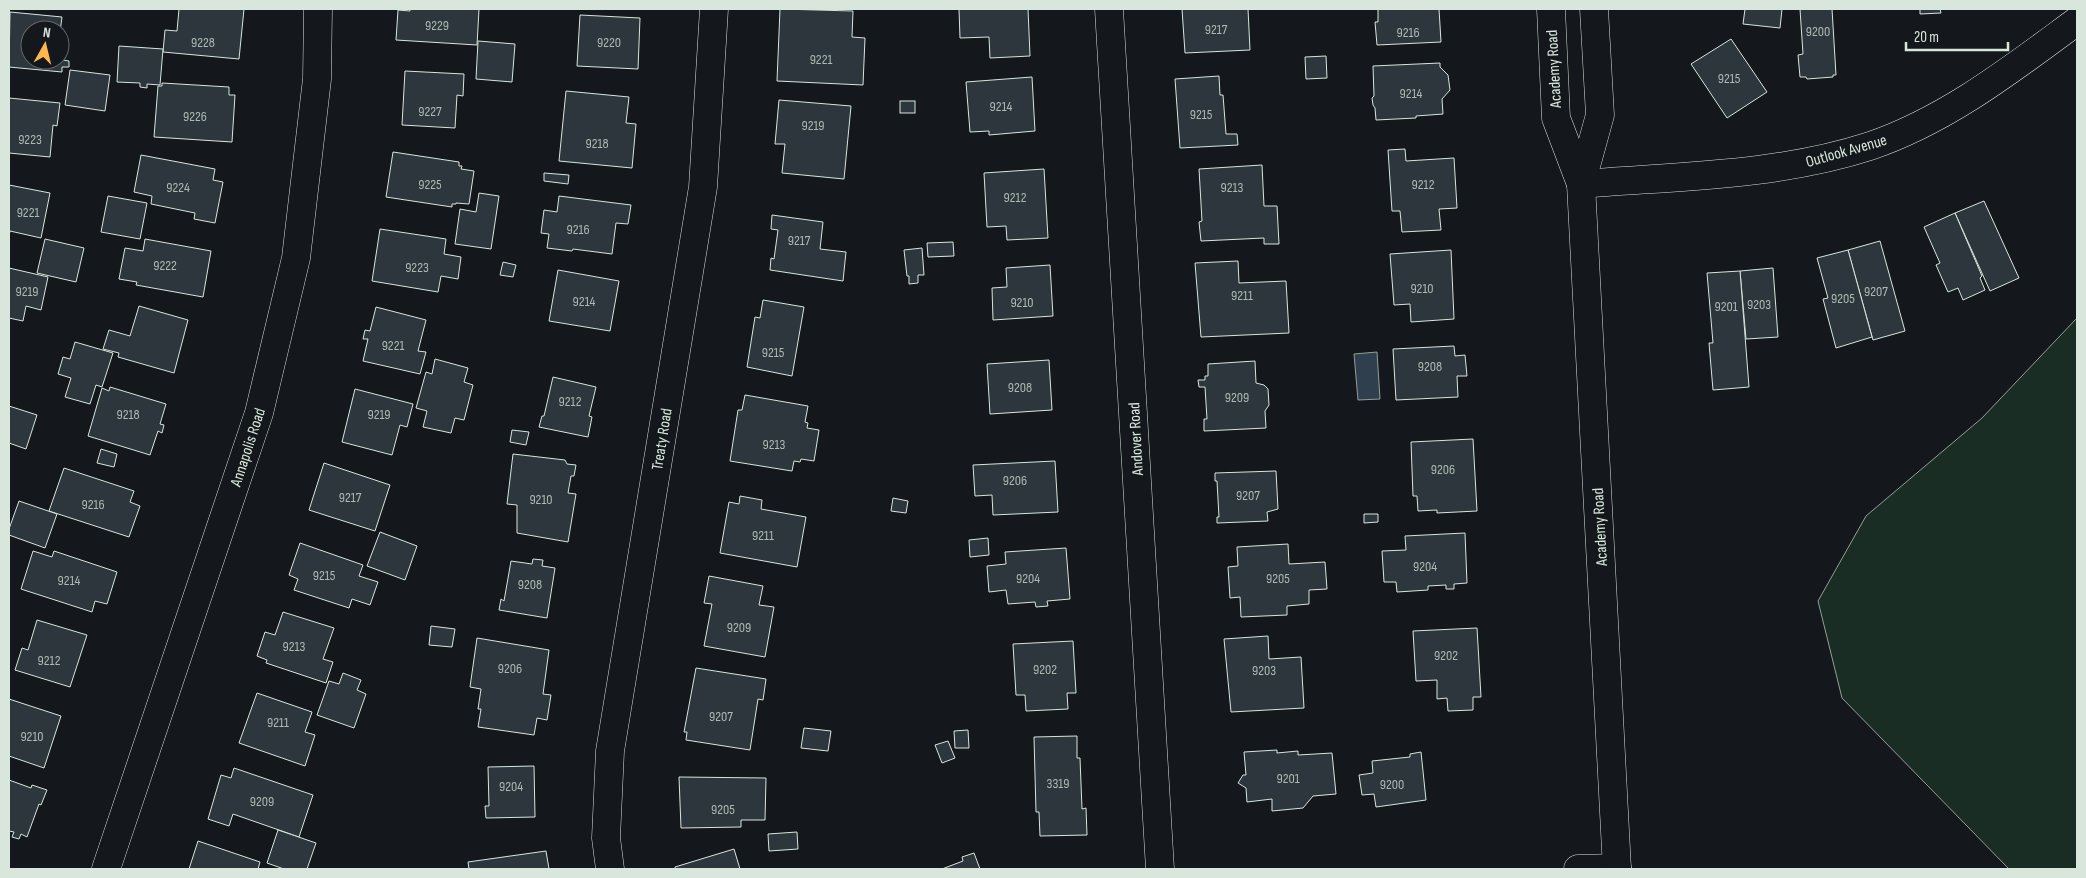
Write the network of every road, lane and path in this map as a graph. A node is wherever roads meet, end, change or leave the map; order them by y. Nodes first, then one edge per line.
1 (318, 9) edge
2 (714, 9) edge
3 (1109, 9) edge
4 (1551, 9) edge
5 (1594, 9) edge
6 (2077, 21) edge
7 (1582, 184) junction
8 (106, 869) edge
9 (610, 869) edge
10 (1160, 869) edge
11 (1578, 869) edge
12 (1617, 869) edge

1 - 8 street, Annapolis Road
2 - 9 street, Treaty Road
3 - 10 street, Andover Road
4 - 7 street, Academy Road
5 - 7 street, Academy Road
6 - 7 street, Outlook Avenue
7 - 12 street, Academy Road
11 - 12 street

